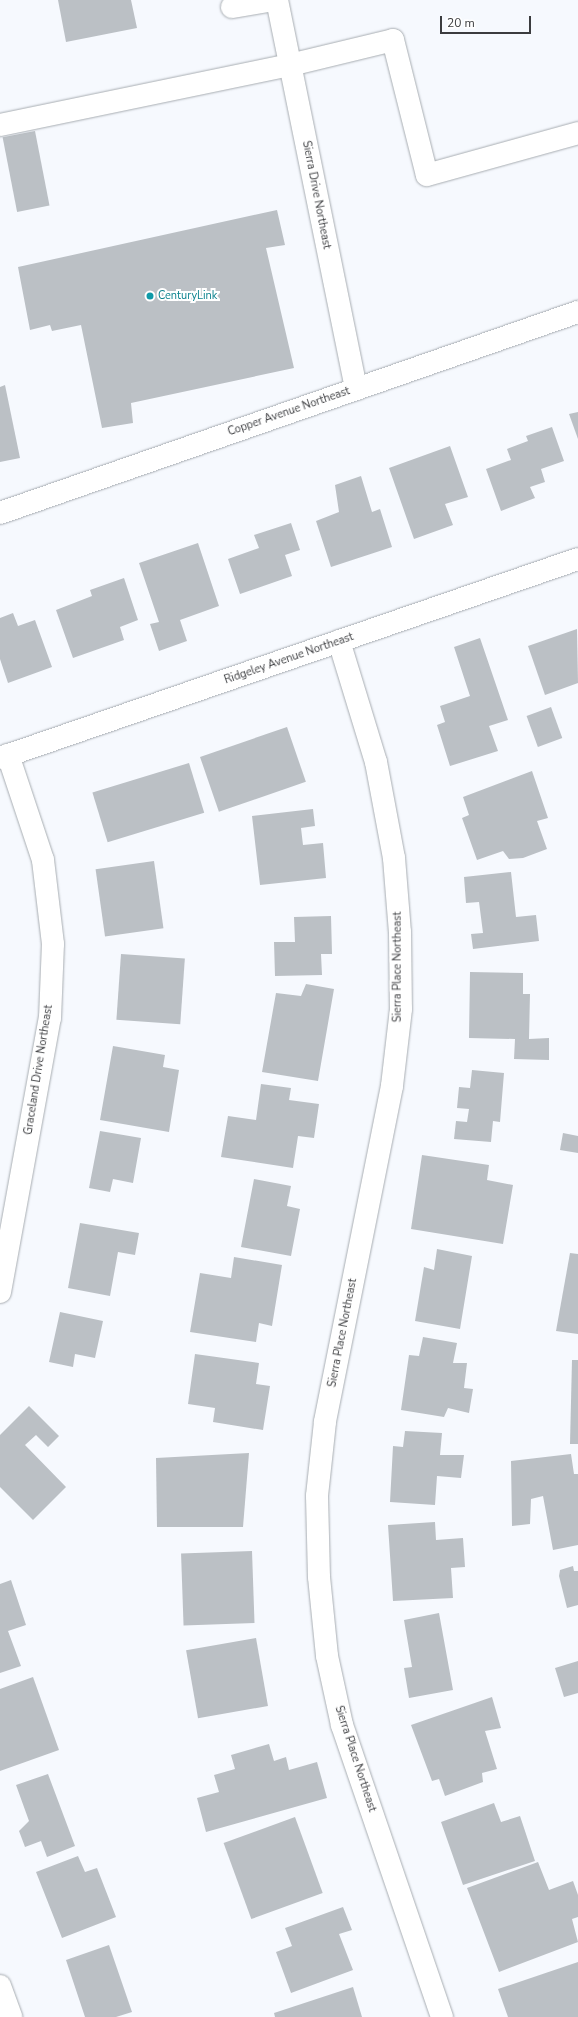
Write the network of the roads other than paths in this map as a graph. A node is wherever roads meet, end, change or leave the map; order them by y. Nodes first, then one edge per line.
1 (273, 0) edge
2 (276, 0) edge
3 (232, 6) dead end
4 (290, 65) junction
5 (0, 125) edge
6 (578, 133) edge
7 (578, 312) edge
8 (356, 389) junction
9 (0, 513) edge
10 (578, 559) edge
11 (339, 641) junction
12 (4, 757) edge
13 (0, 1292) edge
14 (0, 1986) edge
15 (11, 2017) edge
16 (442, 2017) edge

1 - 3 street
2 - 4 street, Sierra Drive Northeast
4 - 5 street
4 - 6 street
4 - 8 street, Sierra Drive Northeast
7 - 8 street, Copper Avenue Northeast
8 - 9 street, Copper Avenue Northeast
10 - 11 street, Ridgeley Avenue Northeast
11 - 12 street, Ridgeley Avenue Northeast
11 - 16 street, Sierra Place Northeast
12 - 13 street, Graceland Drive Northeast
14 - 15 street

